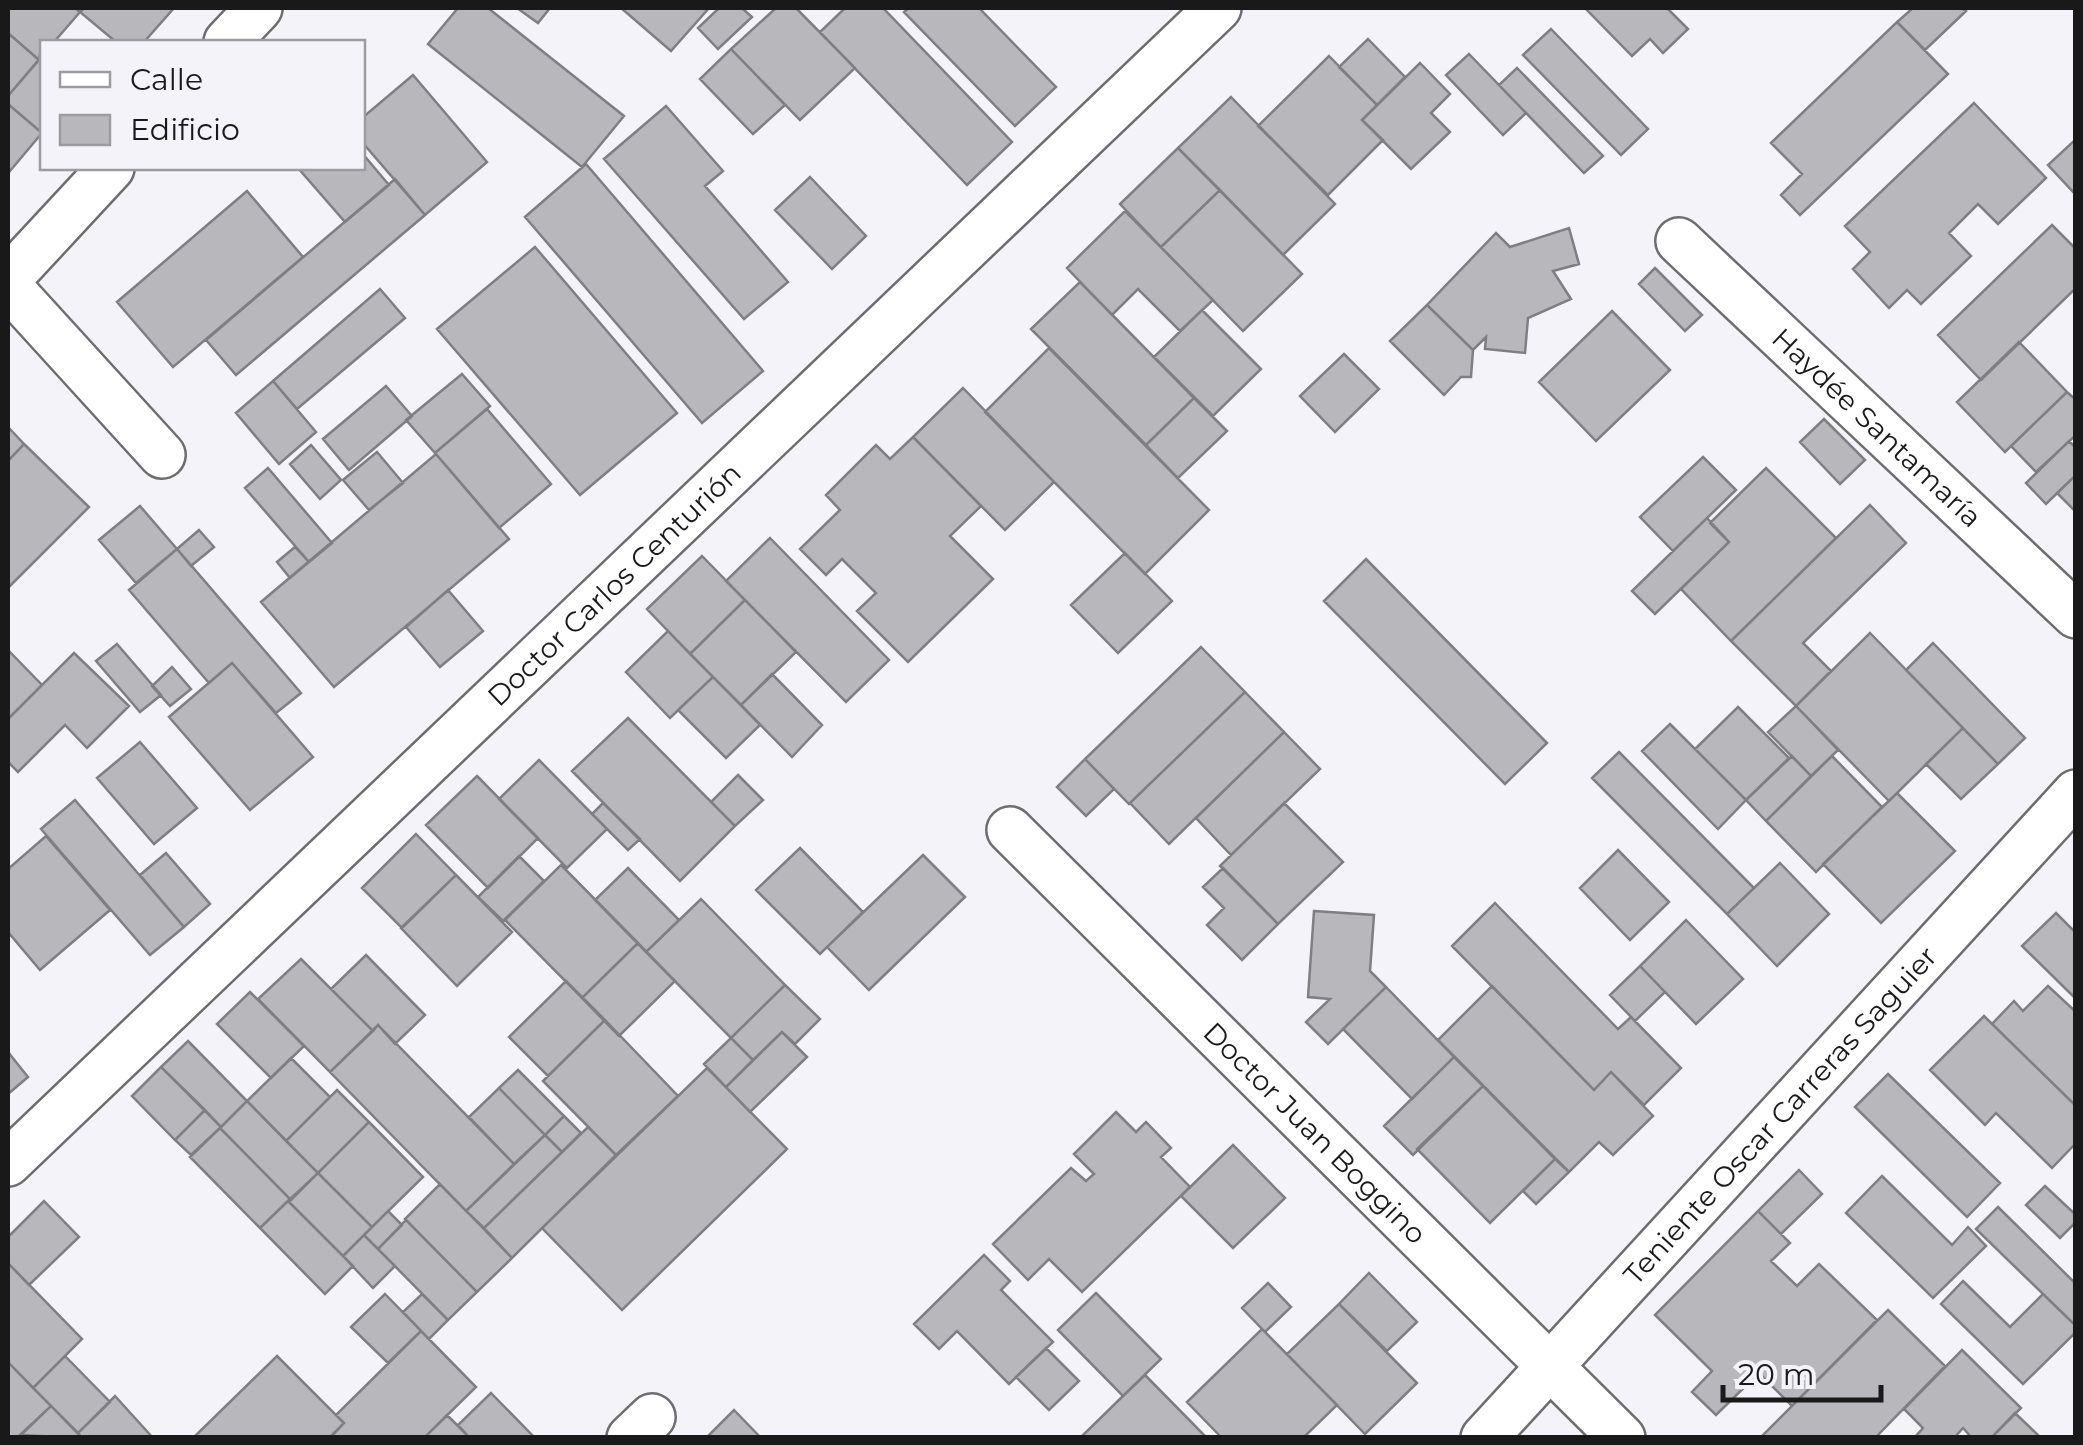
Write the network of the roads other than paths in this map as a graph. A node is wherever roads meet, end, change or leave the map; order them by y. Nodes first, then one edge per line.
1 (259, 8) edge
2 (1218, 8) edge
3 (229, 40) edge
4 (109, 170) edge
5 (1679, 241) dead end
6 (8, 282) edge
7 (162, 455) dead end
8 (2076, 615) edge
9 (2076, 793) edge
10 (1010, 830) dead end
11 (8, 1162) edge
12 (1551, 1367) junction
13 (1484, 1438) edge
14 (1622, 1438) edge

1 - 3 street
2 - 11 street, Doctor Carlos Centurión
4 - 6 street
5 - 8 street, Haydée Santamaría
6 - 7 street
9 - 12 street, Teniente Oscar Carreras Saguier
10 - 12 street, Doctor Juan Boggino
12 - 13 street, Teniente Oscar Carreras Saguier
12 - 14 street, Doctor Juan Boggino

